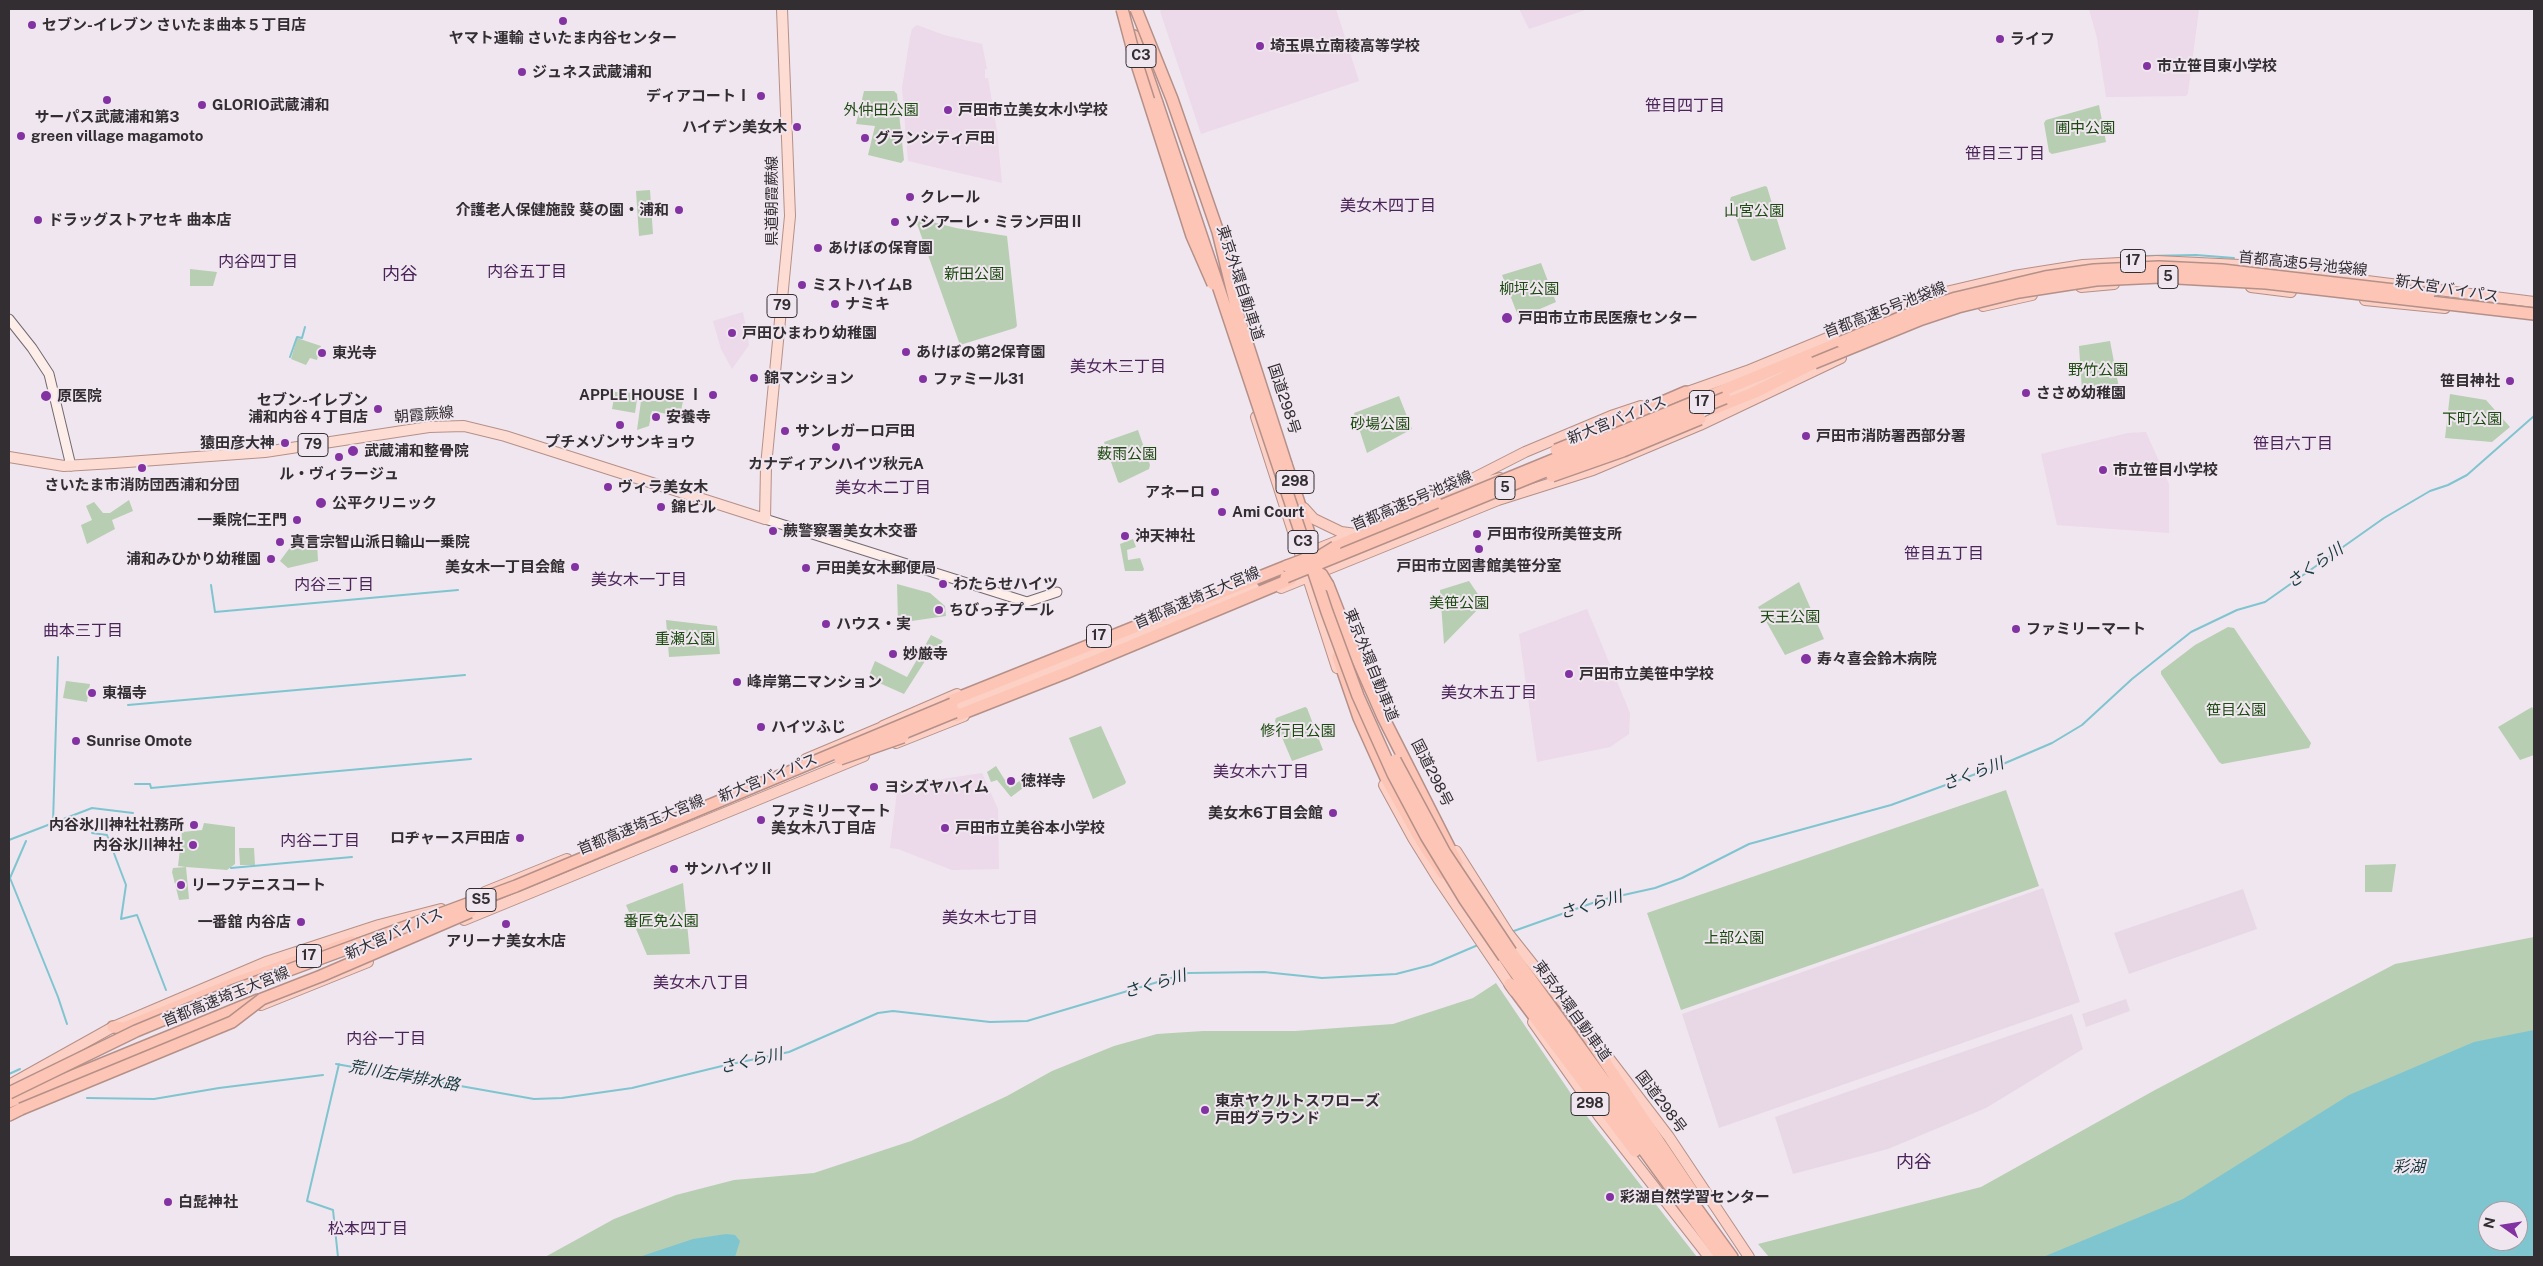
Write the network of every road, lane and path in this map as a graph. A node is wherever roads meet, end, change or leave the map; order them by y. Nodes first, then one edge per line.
1 (782, 9) edge
2 (1122, 9) edge
3 (1135, 9) edge
4 (2119, 273) junction
5 (2094, 275) junction
6 (2220, 275) dead end
7 (2025, 286) dead end
8 (2534, 304) edge
9 (2456, 307) junction
10 (2534, 316) edge
11 (9, 319) edge
12 (1841, 342) junction
13 (1814, 363) junction
14 (1686, 392) junction
15 (1757, 397) junction
16 (1700, 403) junction
17 (1592, 433) junction
18 (9, 457) edge
19 (1575, 458) junction
20 (71, 466) junction
21 (1537, 468) junction
22 (1534, 481) junction
23 (1473, 488) junction
24 (1437, 498) junction
25 (1498, 500) junction
26 (1304, 508) junction
27 (765, 519) junction
28 (1356, 534) junction
29 (1304, 538) junction
30 (1339, 553) junction
31 (1313, 564) junction
32 (1287, 573) junction
33 (1328, 585) junction
34 (1316, 590) junction
35 (1057, 592) dead end
36 (900, 722) junction
37 (882, 726) junction
38 (891, 746) junction
39 (839, 756) junction
40 (1464, 900) junction
41 (1482, 911) junction
42 (388, 933) junction
43 (1510, 984) junction
44 (262, 999) junction
45 (1576, 1019) junction
46 (112, 1027) junction
47 (9, 1086) edge
48 (9, 1093) edge
49 (9, 1102) edge
50 (9, 1110) edge
51 (9, 1115) edge
52 (1700, 1229) junction
53 (1709, 1257) edge
54 (1721, 1257) edge
55 (1732, 1257) edge
56 (1736, 1257) edge
57 (1749, 1257) edge

1 - 27 main road, 県道朝霞蕨線 / 79
2 - 29 highway, bridge
2 - 31 highway, 国道298号 / 298
2 - 40 highway, 東京外環自動車道 / C3, bridge
3 - 26 highway, 国道298号 / 298
3 - 29 highway, bridge
3 - 41 highway, 東京外環自動車道 / C3, bridge
4 - 5 highway, 17
4 - 5 highway, 17
4 - 6 highway, 17
4 - 8 highway, 17
4 - 9 highway, 17
5 - 7 highway, 17
5 - 14 highway, 17
5 - 15 highway, 17
8 - 9 highway, 新大宮バイパス / 17
8 - 12 highway, 首都高速5号池袋線 / 5, bridge
9 - 10 highway, 新大宮バイパス / 17
10 - 13 highway, 首都高速5号池袋線 / 5, bridge
11 - 20 main road
12 - 23 highway, bridge
12 - 32 highway, 首都高速5号池袋線 / 5, bridge
13 - 22 highway, bridge
13 - 32 highway, 首都高速5号池袋線 / 5, bridge
14 - 17 highway
14 - 24 highway, 17
15 - 22 highway, bridge
15 - 25 highway, 17
16 - 17 highway
16 - 19 highway, 新大宮バイパス / 17
16 - 21 highway, 新大宮バイパス / 17
17 - 23 highway, bridge
18 - 20 main road, 朝霞蕨線 / 79
19 - 25 highway
19 - 30 highway, 新大宮バイパス / 17
20 - 27 main road, 朝霞蕨線 / 79
21 - 24 highway, 17
21 - 30 highway, 新大宮バイパス / 17
22 - 30 highway, bridge
23 - 30 highway
24 - 28 highway, 17
25 - 31 highway, 17
26 - 28 highway
26 - 31 highway, 国道298号 / 298
27 - 35 main road
28 - 31 highway, 17
29 - 30 highway, bridge
29 - 31 highway, bridge
29 - 32 highway
30 - 31 highway, bridge
30 - 33 highway, bridge
31 - 32 highway, bridge
31 - 33 highway, bridge
31 - 34 highway, bridge
31 - 37 highway, 17
31 - 38 highway, 17
31 - 43 highway, 国道298号 / 298
31 - 45 highway, 国道298号 / 298
32 - 34 highway
32 - 36 highway, bridge
32 - 38 highway, 新大宮バイパス / 17
32 - 39 highway, 首都高速埼玉大宮線 / S5, bridge
33 - 41 highway, bridge
34 - 40 highway, bridge
36 - 37 highway, 新大宮バイパス / 17
36 - 39 highway, bridge
37 - 46 highway, 新大宮バイパス / 17
38 - 50 highway, 新大宮バイパス / 17
39 - 42 highway, 首都高速埼玉大宮線 / S5, bridge
39 - 44 highway, 首都高速埼玉大宮線 / S5, bridge
40 - 52 highway, 東京外環自動車道 / C3, bridge
41 - 55 highway, 東京外環自動車道 / C3, bridge
42 - 46 highway, 17, bridge
42 - 48 highway, 首都高速埼玉大宮線 / S5, bridge
43 - 52 highway
43 - 53 highway, 国道298号 / 298
44 - 49 highway, 首都高速埼玉大宮線 / S5, bridge
44 - 51 highway, S5, bridge
45 - 56 highway
45 - 57 highway, 国道298号 / 298
46 - 47 highway, 新大宮バイパス / 17
52 - 54 highway, 東京外環自動車道 / C3

